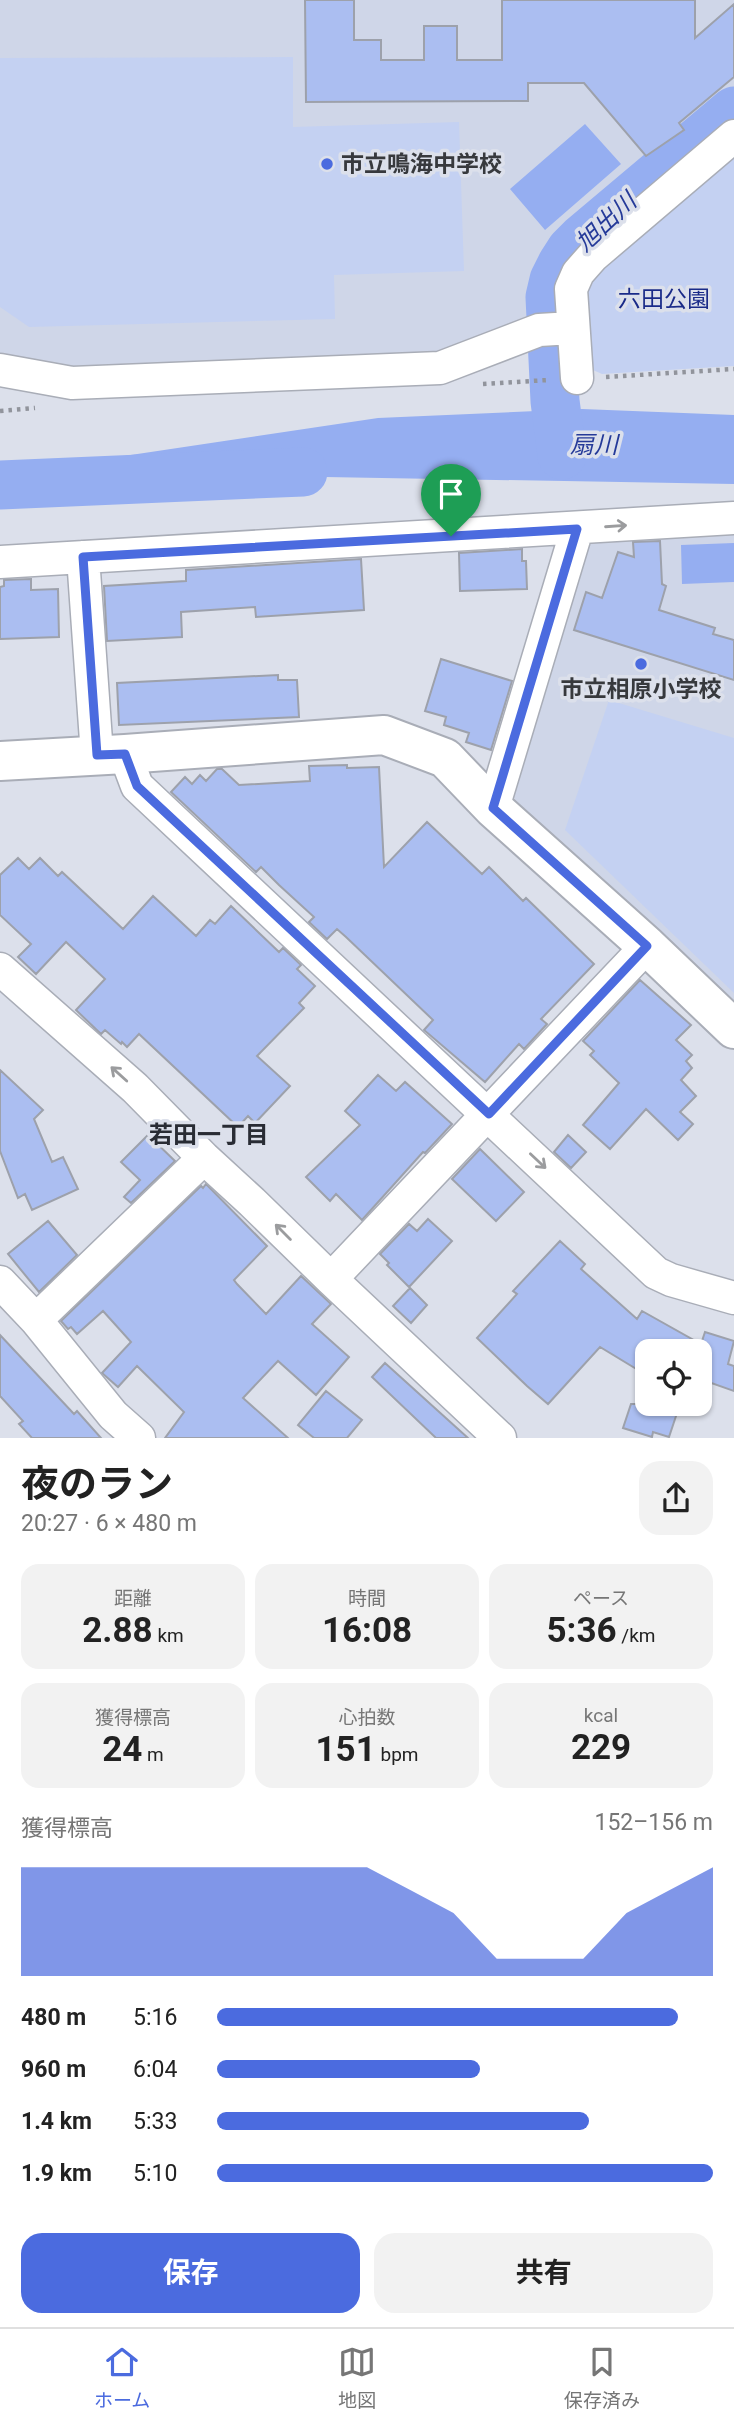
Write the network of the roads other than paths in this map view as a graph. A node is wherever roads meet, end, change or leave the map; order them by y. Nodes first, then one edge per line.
1 (734, 136) edge
2 (558, 329) junction
3 (0, 370) edge
4 (577, 378) road end
5 (734, 518) edge
6 (577, 529) junction
7 (83, 557) junction
8 (0, 562) edge
9 (111, 755) junction
10 (0, 761) edge
11 (493, 808) junction
12 (647, 946) junction
13 (0, 969) edge
14 (734, 1029) edge
15 (489, 1114) junction
16 (204, 1158) junction
17 (331, 1279) junction
18 (1, 1286) edge
19 (734, 1298) edge
20 (36, 1320) junction
21 (489, 1434) edge
22 (139, 1438) edge

1 - 2 street
2 - 3 street
2 - 4 street
6 -> 5 street
6 - 7 street
6 - 11 street
7 - 8 street
7 - 9 street
9 - 10 street
9 - 11 street
9 - 15 street
11 - 12 street
12 - 14 street
12 - 15 street
16 -> 13 street
15 - 17 street
15 -> 19 street
17 -> 16 street
16 - 20 street
17 - 21 street
18 - 20 street
20 - 22 street

